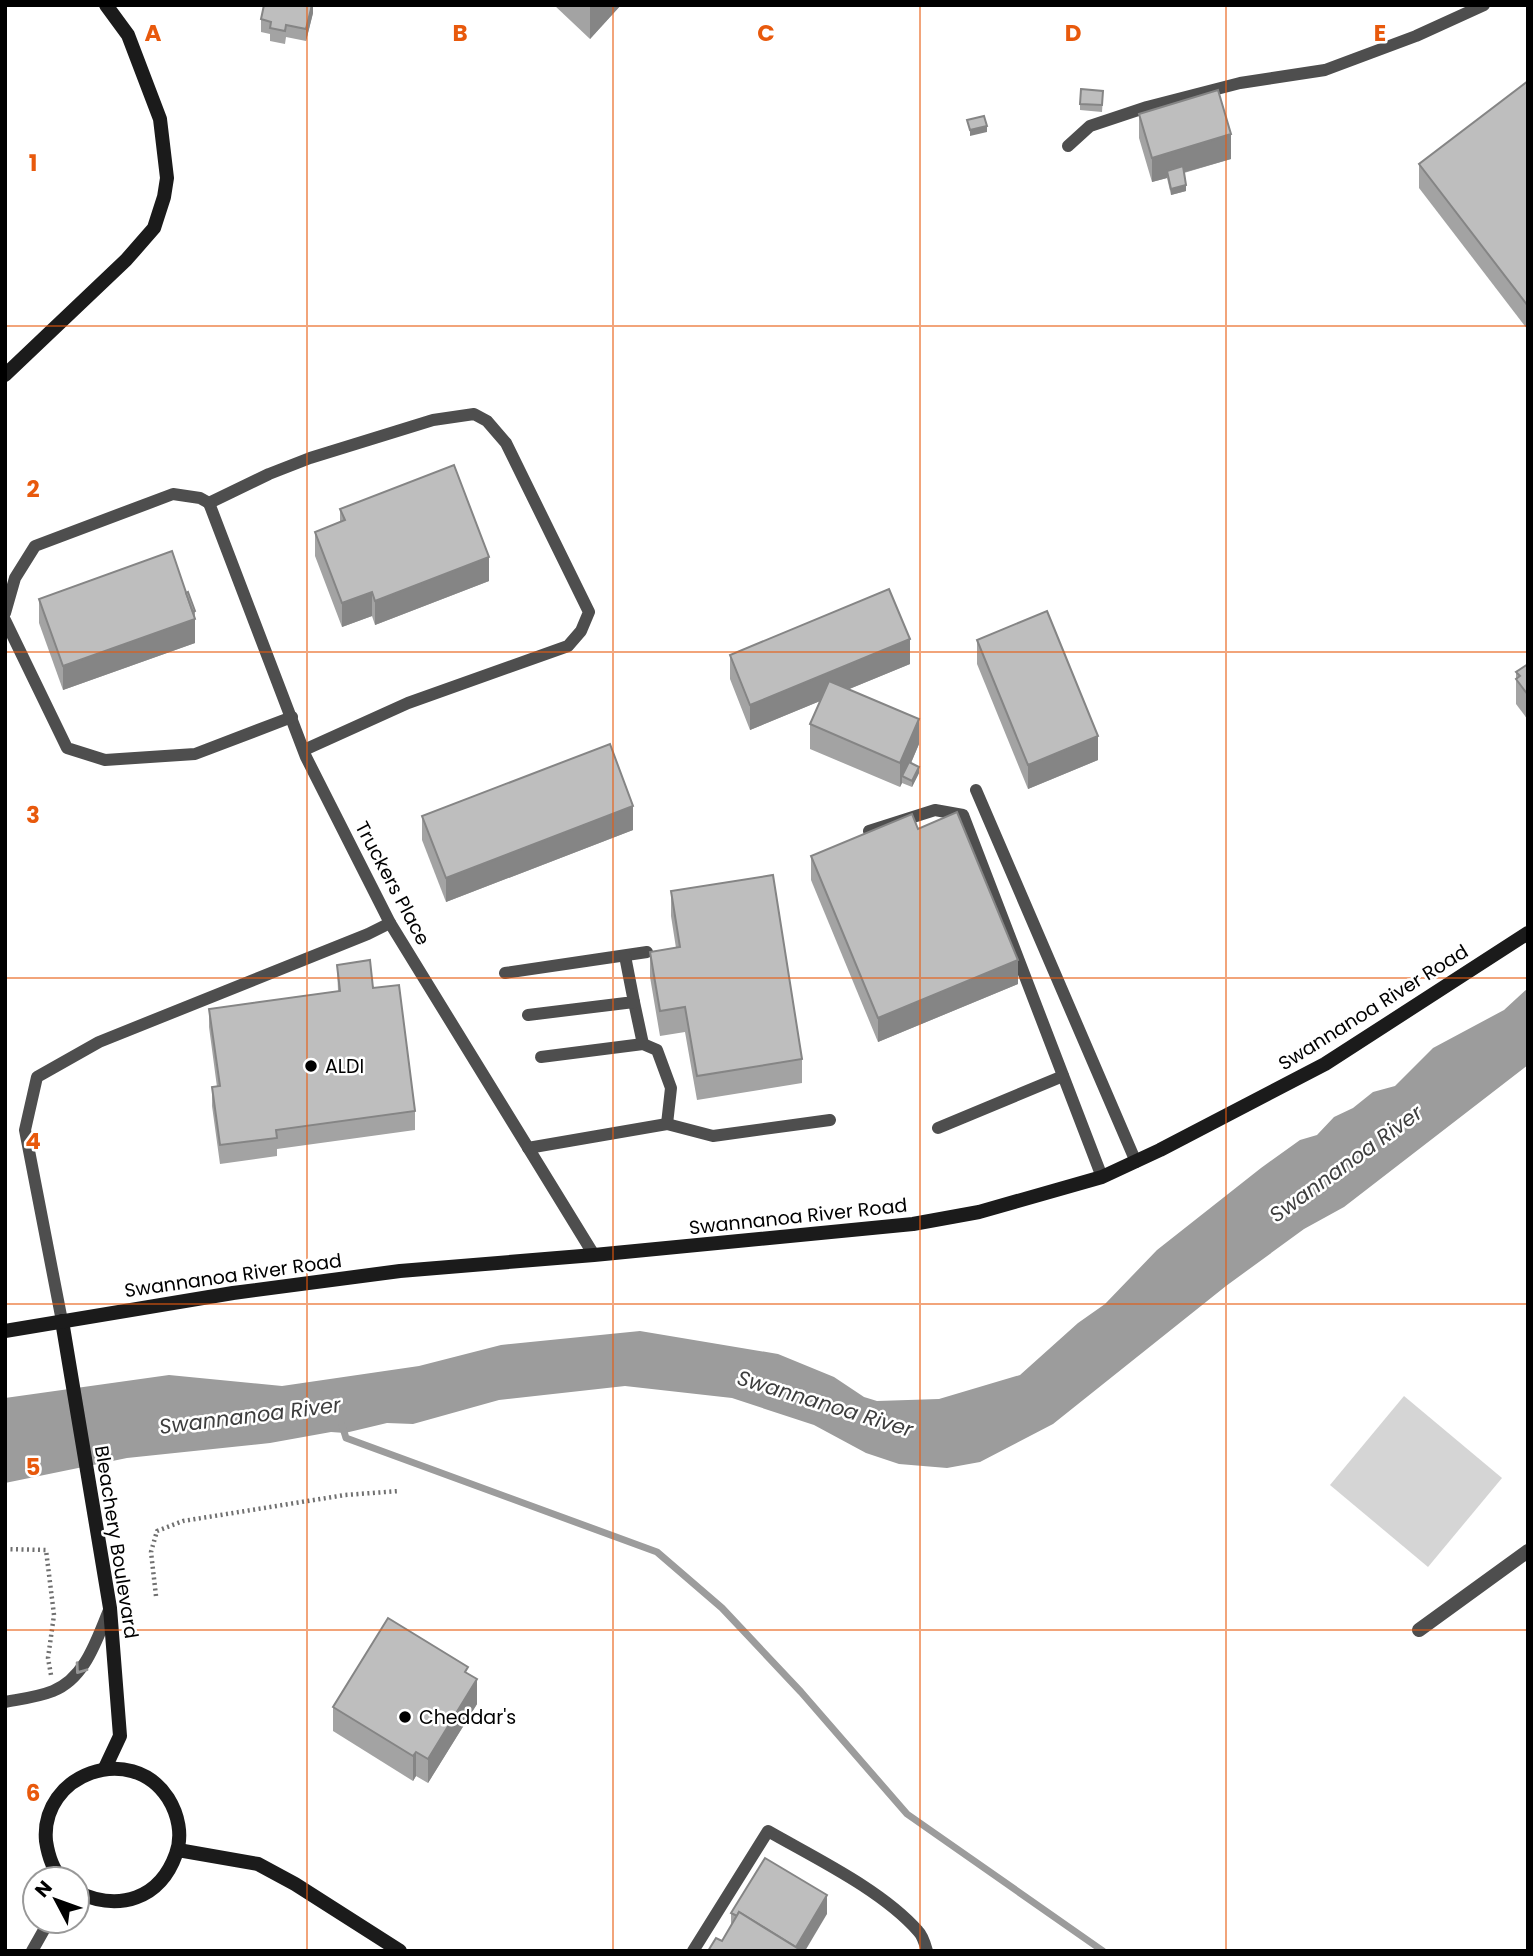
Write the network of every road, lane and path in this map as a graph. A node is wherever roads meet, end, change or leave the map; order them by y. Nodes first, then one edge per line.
1 (106, 5) edge
2 (1484, 5) edge
3 (1068, 146) dead end
4 (5, 375) edge
5 (209, 503) junction
6 (5, 613) edge
7 (5, 620) edge
8 (292, 717) junction
9 (304, 750) junction
10 (976, 790) dead end
11 (869, 831) edge
12 (390, 922) junction
13 (1528, 933) edge
14 (647, 953) edge
15 (625, 956) junction
16 (505, 973) dead end
17 (634, 1002) junction
18 (528, 1015) dead end
19 (643, 1045) junction
20 (541, 1057) dead end
21 (1063, 1076) junction
22 (830, 1120) dead end
23 (667, 1124) junction
24 (938, 1128) dead end
25 (528, 1147) junction
26 (1136, 1162) junction
27 (1102, 1177) junction
28 (594, 1255) junction
29 (62, 1321) junction
30 (5, 1331) edge
31 (399, 1491) dead end
32 (5, 1549) edge
33 (1528, 1551) edge
34 (156, 1596) dead end
35 (110, 1608) junction
36 (1419, 1630) dead end
37 (55, 1690) junction
38 (5, 1702) edge
39 (105, 1768) junction
40 (178, 1850) junction
41 (54, 1865) edge
42 (91, 1899) edge
43 (41, 1935) edge
44 (32, 1951) edge
45 (400, 1951) edge
46 (693, 1951) edge
47 (927, 1951) edge

1 - 4 main road
2 - 3 lane
5 - 6 lane
5 - 8 lane, Truckers Place
5 - 9 lane
7 - 8 lane
8 - 9 lane, Truckers Place
9 - 12 lane, Truckers Place
10 - 26 lane
11 - 21 lane
12 - 25 lane, Truckers Place
12 - 29 lane
13 - 26 main road, Swannanoa River Road
14 - 15 lane
15 - 16 lane
15 - 17 lane
17 - 18 lane
17 - 19 lane
19 - 20 lane
19 - 23 lane
21 - 24 lane
21 - 27 lane
22 - 23 lane
23 - 25 lane
25 - 28 lane, Truckers Place
26 - 27 main road, Swannanoa River Road
27 - 28 main road, Swannanoa River Road
28 - 29 main road, Swannanoa River Road
29 - 30 main road, Swannanoa River Road
29 - 35 main road, Bleachery Boulevard
31 - 34 path
32 - 37 path
33 - 36 street
35 -> 37 lane
35 - 39 main road, Bleachery Boulevard
37 - 38 lane
39 - 40 main road
39 - 41 main road
40 - 42 main road
40 - 45 main road
43 - 44 lane
46 - 47 lane

